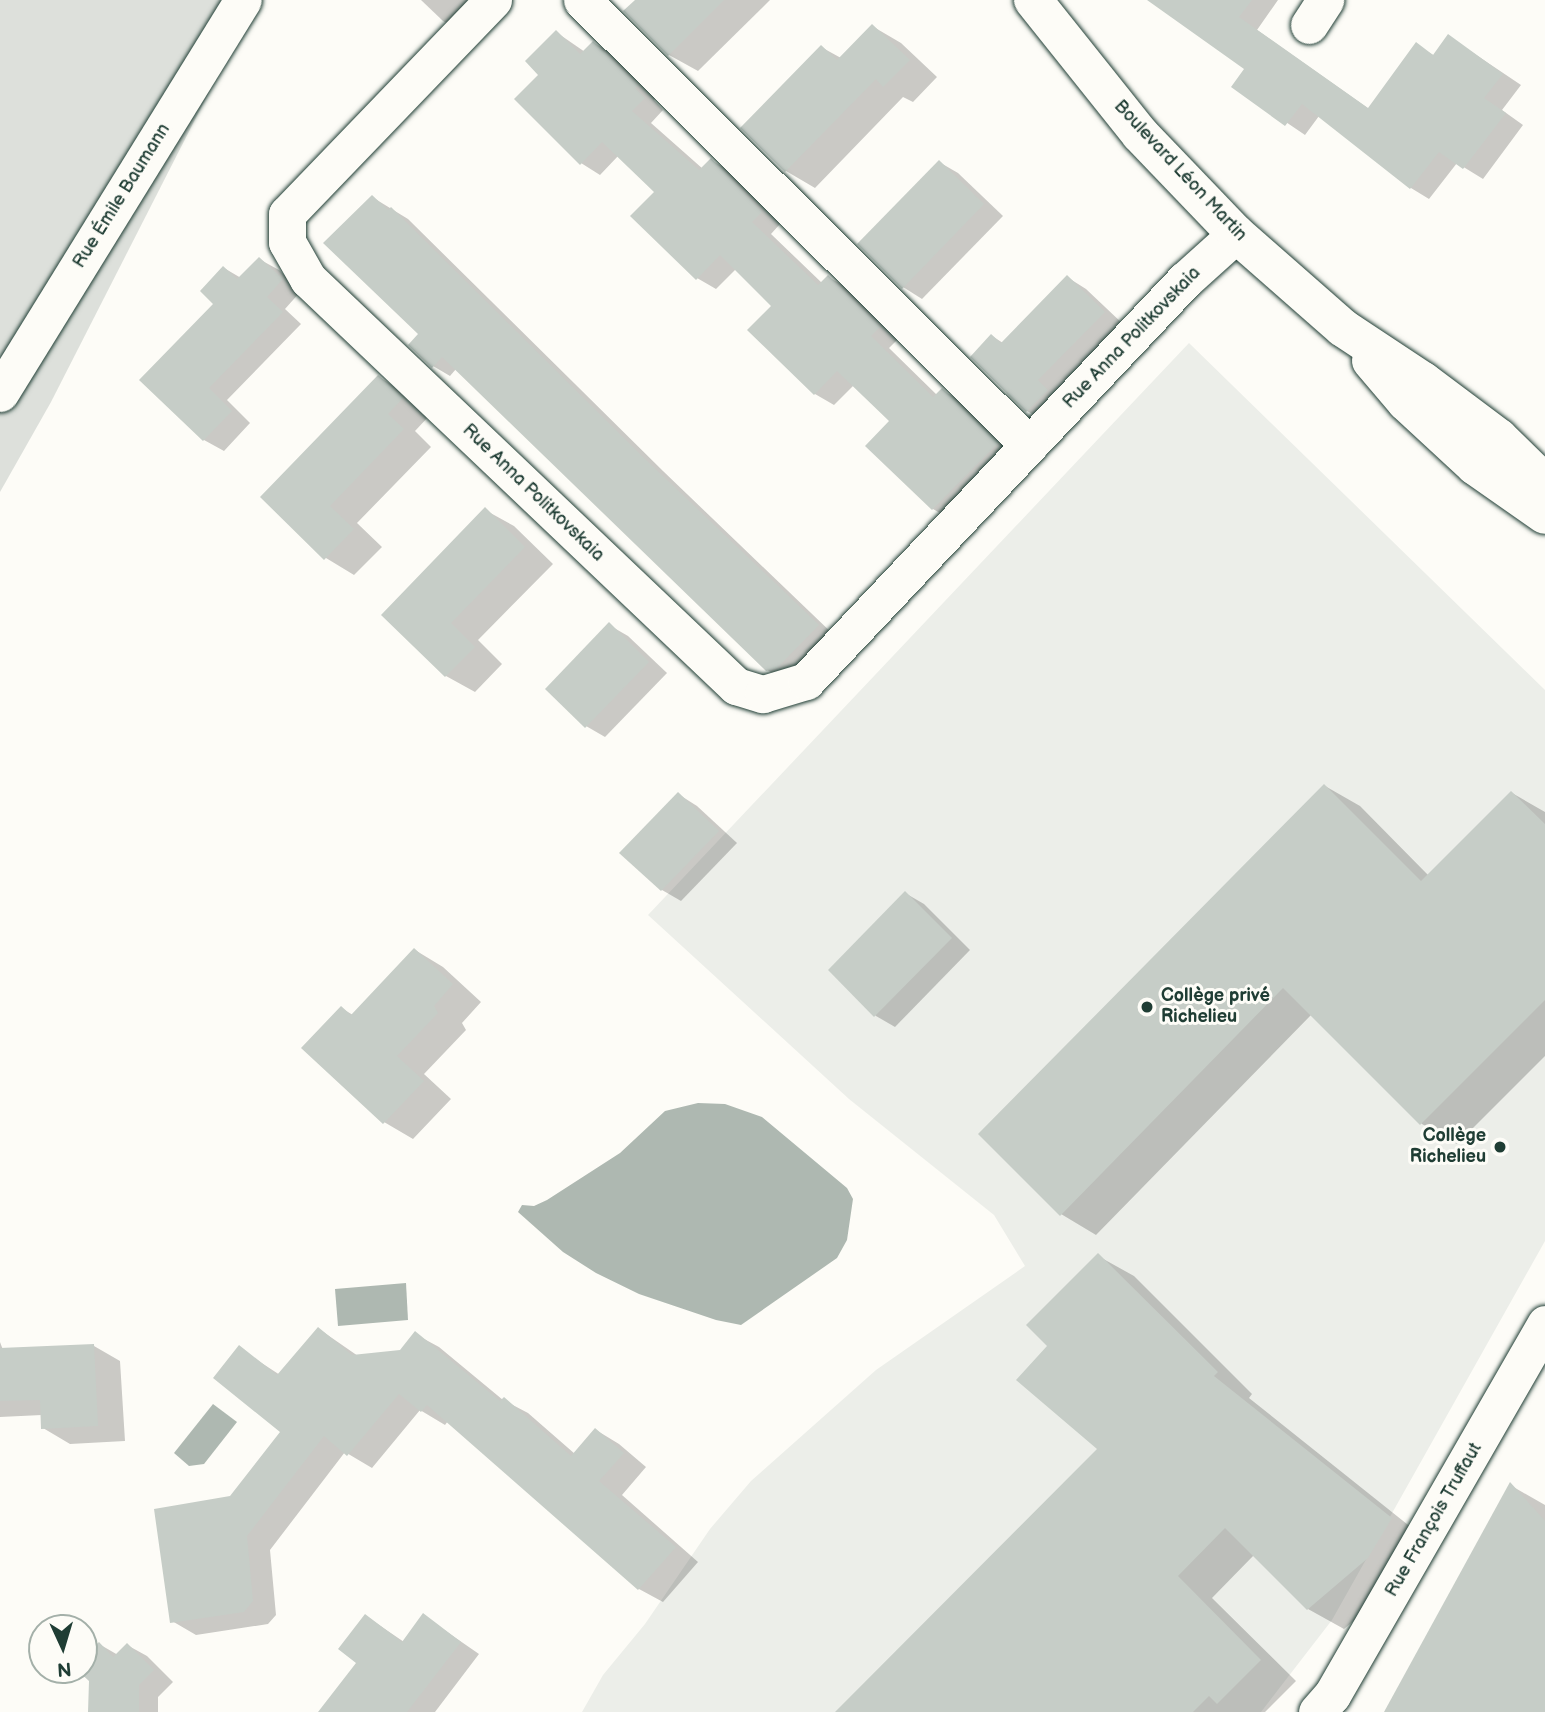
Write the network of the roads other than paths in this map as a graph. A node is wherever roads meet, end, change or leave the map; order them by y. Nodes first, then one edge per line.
1 (243, 0) edge
2 (493, 0) edge
3 (582, 0) edge
4 (1033, 0) edge
5 (1236, 234) junction
6 (1343, 328) junction
7 (0, 393) edge
8 (1029, 445) junction
9 (1545, 483) edge
10 (1545, 515) edge
11 (1545, 1324) edge
12 (1317, 1712) edge

1 - 7 street, Rue Émile Baumann
2 - 8 street, Rue Anna Politkovskaia
3 - 8 street
4 - 5 main road, Boulevard Léon Martin
5 - 6 main road, Boulevard Léon Martin
5 - 8 street, Rue Anna Politkovskaia
6 - 9 main road, Boulevard Léon Martin
6 - 10 main road, Boulevard Léon Martin
11 - 12 street, Rue François Truffaut

